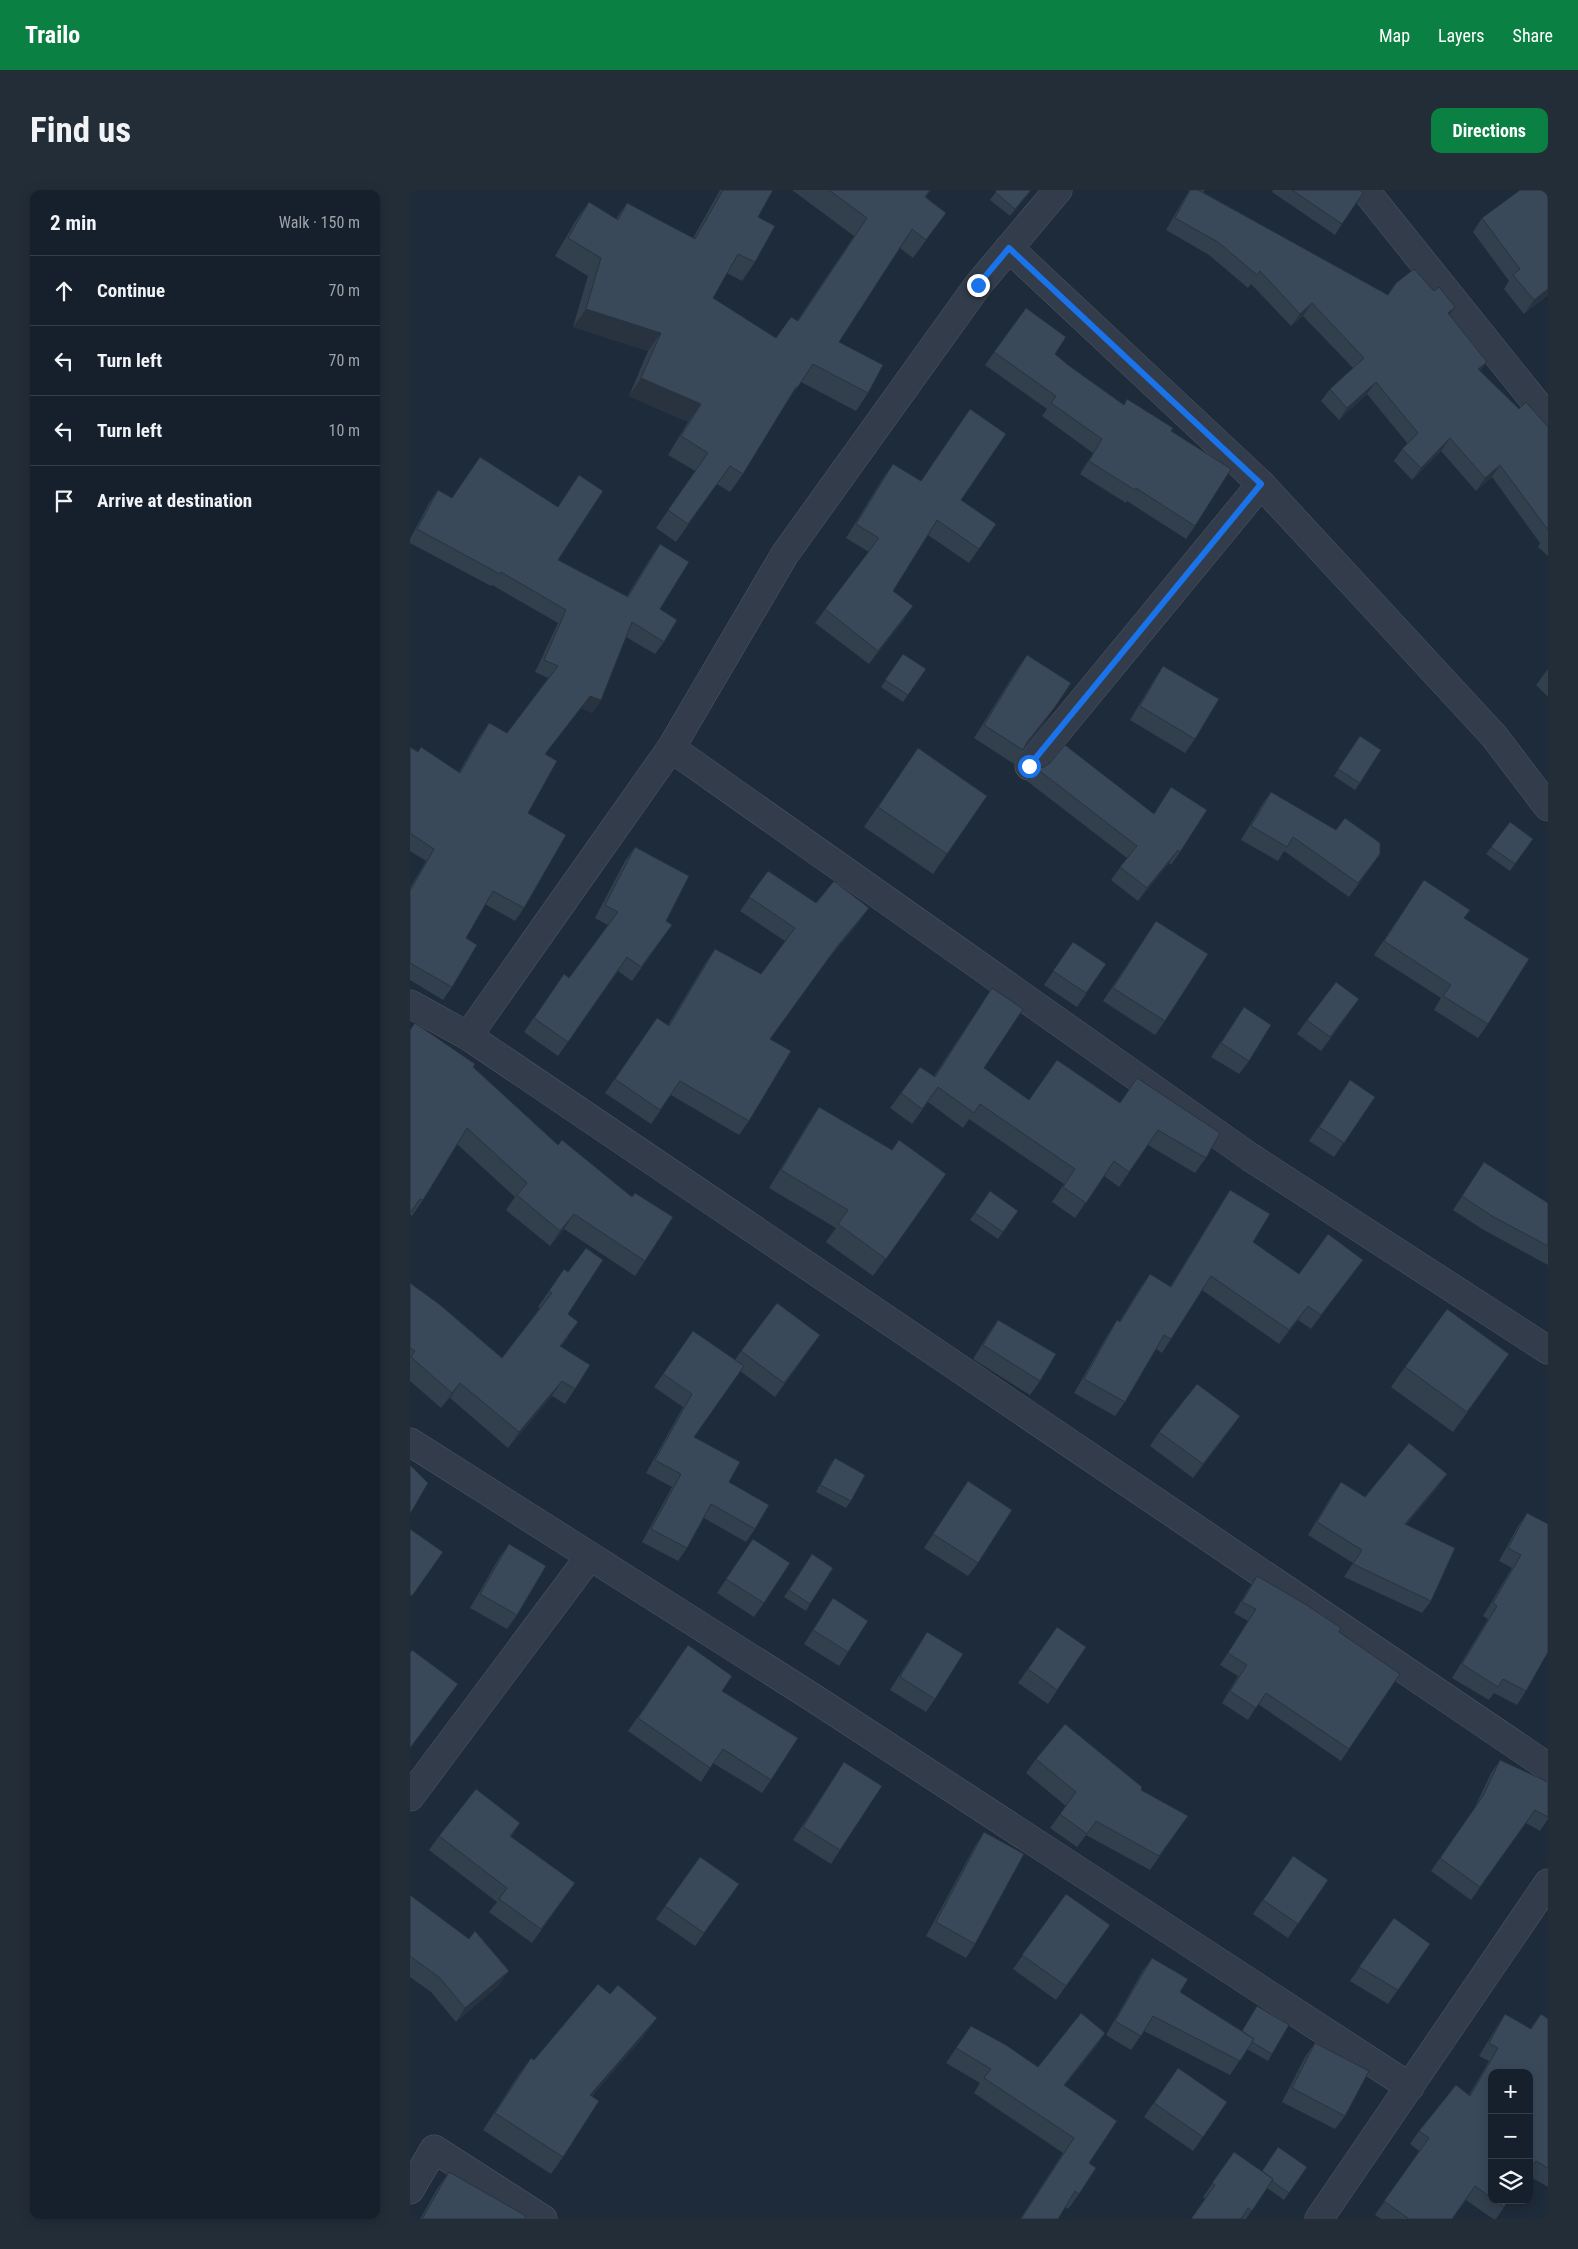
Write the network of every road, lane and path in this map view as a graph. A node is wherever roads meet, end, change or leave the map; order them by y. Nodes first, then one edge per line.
1 (1058, 190) edge
2 (1365, 190) edge
3 (1009, 248) junction
4 (1548, 418) edge
5 (1261, 484) junction
6 (671, 748) junction
7 (1029, 766) dead end
8 (1548, 807) edge
9 (410, 1004) edge
10 (468, 1036) junction
11 (1548, 1350) edge
12 (410, 1442) edge
13 (590, 1556) junction
14 (1548, 1768) edge
15 (410, 1797) edge
16 (1548, 1883) edge
17 (1410, 2087) junction
18 (410, 2190) edge
19 (543, 2219) edge
20 (1319, 2219) edge

1 - 3 street
2 - 4 street
3 - 5 street
3 - 6 street
5 - 7 street
5 - 8 street
6 - 10 street
6 - 11 street
9 - 10 street
10 - 14 street
12 - 13 street
13 - 15 street
13 - 17 street
16 - 17 street
17 - 20 street
18 - 19 street

